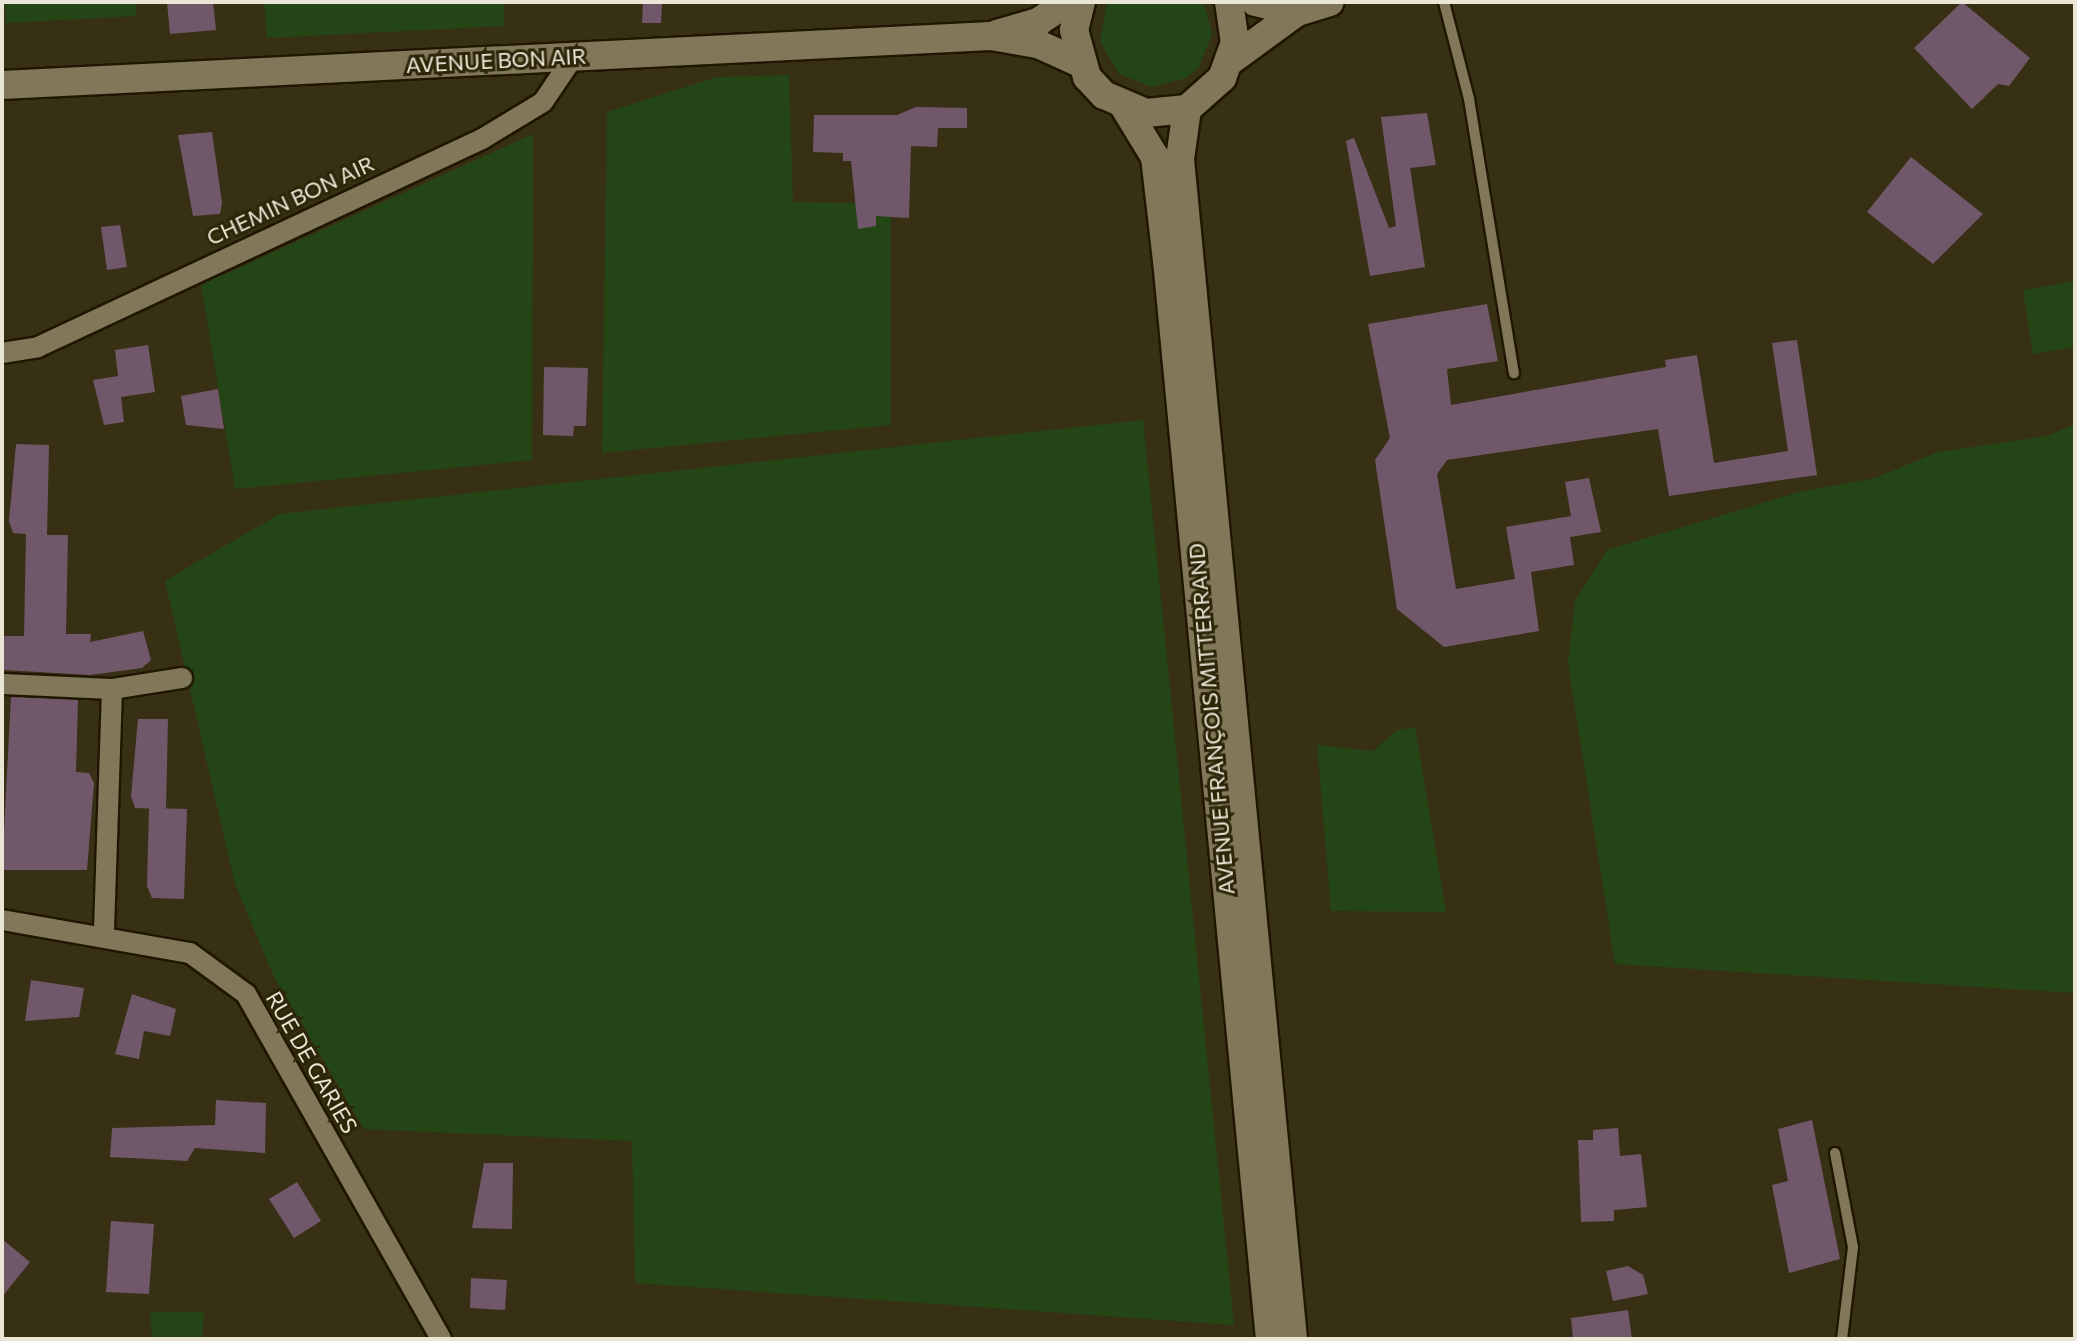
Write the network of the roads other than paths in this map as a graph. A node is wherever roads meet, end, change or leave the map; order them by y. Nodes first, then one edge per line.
1 (1068, 2) edge
2 (1081, 2) edge
3 (1229, 2) edge
4 (1255, 2) edge
5 (1330, 2) edge
6 (1444, 2) edge
7 (1297, 12) junction
8 (991, 36) junction
9 (574, 56) junction
10 (1230, 61) junction
11 (1082, 64) junction
12 (2, 85) edge
13 (1125, 108) junction
14 (1187, 109) junction
15 (2, 353) edge
16 (1514, 373) dead end
17 (182, 678) dead end
18 (2, 684) edge
19 (112, 689) junction
20 (2, 920) edge
21 (104, 936) junction
22 (1835, 1153) dead end
23 (441, 1339) edge
24 (1270, 1339) edge
25 (1293, 1339) edge
26 (1842, 1339) edge

1 - 8 main road, AVENUE BON AIR
2 - 11 main road
3 - 10 main road
4 - 7 main road
5 - 7 main road
6 - 16 lane
7 - 10 main road
8 - 9 main road, AVENUE BON AIR
8 - 11 main road, AVENUE BON AIR
9 - 12 main road, AVENUE BON AIR
9 - 15 street, CHEMIN BON AIR
10 - 14 main road
11 - 13 main road, AVENUE FRANÇOIS MITTERRAND
13 - 14 main road
13 - 24 main road, AVENUE FRANÇOIS MITTERRAND
14 - 25 main road, AVENUE FRANÇOIS MITTERRAND
17 - 19 street
18 - 19 street
19 - 21 street
20 - 21 street, RUE DE GARIES
21 - 23 street, RUE DE GARIES
22 - 26 lane

